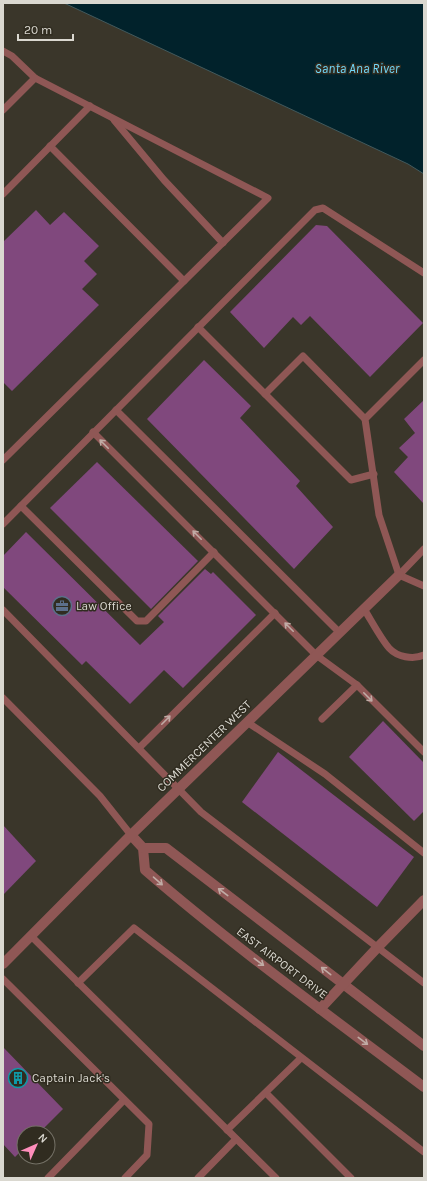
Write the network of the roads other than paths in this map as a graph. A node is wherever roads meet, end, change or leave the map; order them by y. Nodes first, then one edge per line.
1 (3, 51) edge
2 (35, 78) junction
3 (90, 106) junction
4 (3, 110) edge
5 (111, 117) junction
6 (50, 146) junction
7 (3, 194) edge
8 (223, 243) junction
9 (424, 273) edge
10 (184, 280) junction
11 (198, 327) junction
12 (424, 360) edge
13 (265, 394) junction
14 (116, 410) junction
15 (365, 419) junction
16 (93, 432) junction
17 (3, 460) edge
18 (374, 474) junction
19 (21, 506) junction
20 (3, 524) edge
21 (424, 549) edge
22 (214, 552) junction
23 (399, 574) junction
24 (424, 586) edge
25 (364, 609) junction
26 (3, 610) edge
27 (275, 613) junction
28 (339, 632) junction
29 (316, 655) junction
30 (424, 656) edge
31 (357, 685) junction
32 (3, 698) edge
33 (322, 719) dead end
34 (247, 722) junction
35 (139, 748) junction
36 (424, 752) edge
37 (179, 788) junction
38 (131, 835) junction
39 (143, 848) junction
40 (424, 853) edge
41 (424, 900) edge
42 (31, 936) junction
43 (377, 948) junction
44 (3, 964) edge
45 (3, 979) edge
46 (78, 983) junction
47 (424, 983) edge
48 (343, 985) junction
49 (320, 1009) junction
50 (424, 1046) edge
51 (302, 1058) junction
52 (424, 1087) edge
53 (266, 1093) junction
54 (124, 1100) junction
55 (228, 1130) junction
56 (236, 1139) junction
57 (424, 1152) edge
58 (48, 1178) edge
59 (125, 1178) edge
60 (198, 1178) edge
61 (276, 1178) edge
62 (351, 1178) edge

1 - 2 lane
2 - 3 lane
2 - 4 lane
3 - 5 lane
3 - 6 lane
5 - 8 lane
5 - 8 lane
6 - 7 lane
6 - 10 lane
8 - 10 lane
9 - 11 lane
10 - 17 lane
11 - 13 lane
11 - 14 lane
12 - 15 lane
13 - 15 lane
13 - 18 lane
14 - 16 lane
14 - 28 lane
15 - 18 lane
16 - 19 lane
22 -> 16 lane
18 - 23 lane
19 - 20 lane
19 - 22 lane
21 - 23 lane, COMMERCENTER WEST
22 - 27 lane
23 - 24 lane
23 - 25 street, COMMERCENTER WEST
25 - 28 street, COMMERCENTER WEST
25 - 30 lane
26 - 35 lane
29 -> 27 lane
35 -> 27 lane
28 - 29 street, COMMERCENTER WEST
29 - 31 lane
29 - 34 street, COMMERCENTER WEST
31 - 33 lane
31 -> 36 lane
32 - 38 lane
34 - 37 street, COMMERCENTER WEST
34 - 40 lane
35 - 37 lane
37 - 38 street, COMMERCENTER WEST
37 - 43 lane
38 - 39 street
38 - 42 street, COMMERCENTER WEST
48 -> 39 street, EAST AIRPORT DRIVE
39 -> 49 street, EAST AIRPORT DRIVE
41 - 43 street
42 - 44 street, COMMERCENTER WEST
42 - 46 lane
43 - 47 lane
43 - 48 street
45 - 54 lane
46 - 51 lane
46 - 55 lane
48 - 49 street
48 - 50 street, EAST AIRPORT DRIVE
49 -> 52 street, EAST AIRPORT DRIVE
51 - 53 lane
51 - 57 lane
53 - 55 lane
53 - 62 lane
54 - 58 lane
54 - 59 lane
55 - 56 lane
56 - 60 lane
56 - 61 lane

